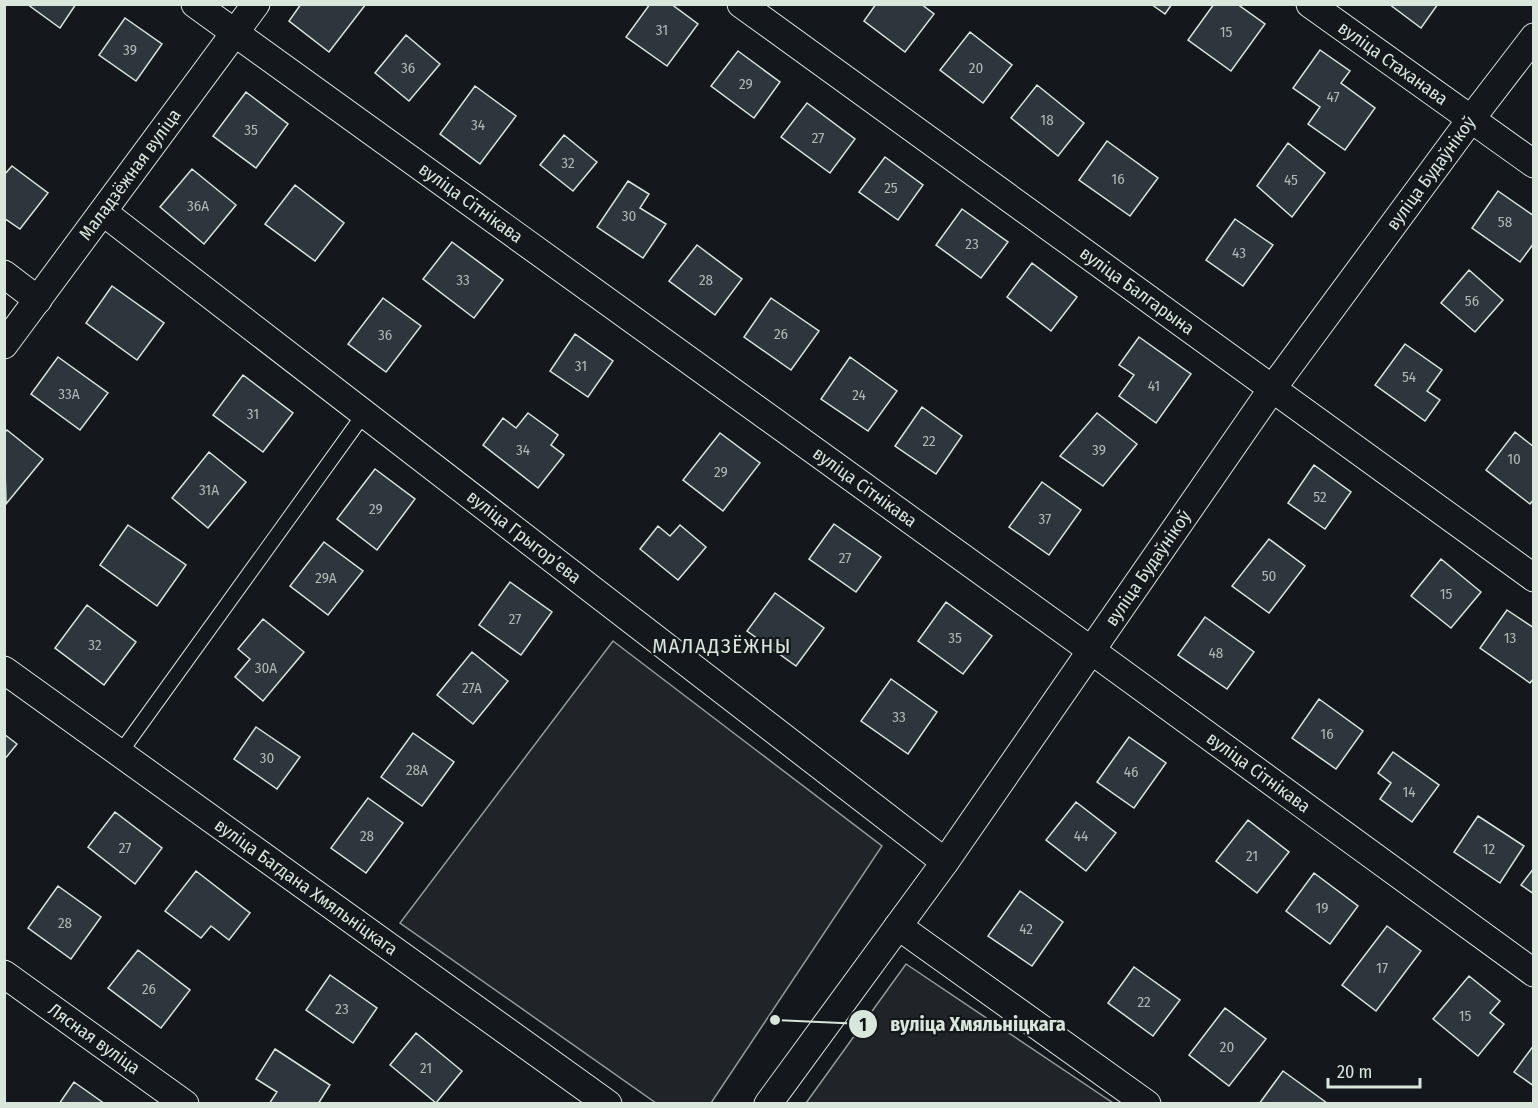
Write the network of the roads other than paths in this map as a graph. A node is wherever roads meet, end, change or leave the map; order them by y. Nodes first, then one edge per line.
1 (195, 4) edge
2 (256, 4) edge
3 (741, 4) edge
4 (1310, 4) edge
5 (235, 33) junction
6 (1533, 37) edge
7 (1471, 119) junction
8 (1533, 164) edge
9 (103, 212) junction
10 (4, 274) edge
11 (38, 300) junction
12 (4, 345) edge
13 (1272, 389) junction
14 (364, 414) junction
15 (1533, 578) edge
16 (1092, 651) junction
17 (4, 670) edge
18 (120, 753) junction
19 (945, 862) junction
20 (898, 926) junction
21 (1533, 973) edge
22 (4, 974) edge
23 (185, 1104) edge
24 (608, 1104) edge
25 (768, 1104) edge
26 (1147, 1104) edge

1 - 5 street, вуліца Сітнікава
2 - 5 street, Маладзёжная вуліца
3 - 13 street, вуліца Балгарына
4 - 7 street, вуліца Стаханава
5 - 9 street, Маладзёжная вуліца
5 - 16 street, вуліца Сітнікава
6 - 7 street, вуліца Будаўнікоў
7 - 8 street, вуліца Стаханава
7 - 13 street, вуліца Будаўнікоў
9 - 11 street, Маладзёжная вуліца
9 - 14 street, вуліца Грыгорʼева
10 - 11 street
11 - 12 street, Маладзёжная вуліца
13 - 15 street, вуліца Балгарына
13 - 16 street, вуліца Будаўнікоў
14 - 18 lane
14 - 19 street, вуліца Грыгорʼева
16 - 19 street, вуліца Будаўнікоў
16 - 21 street, вуліца Сітнікава
17 - 18 street, вуліца Багдана Хмяльніцкага
18 - 24 street, вуліца Багдана Хмяльніцкага
19 - 20 street, вуліца Будаўнікоў
20 - 25 street, вуліца Будаўнікоў
20 - 26 street
22 - 23 street, Лясная вуліца

